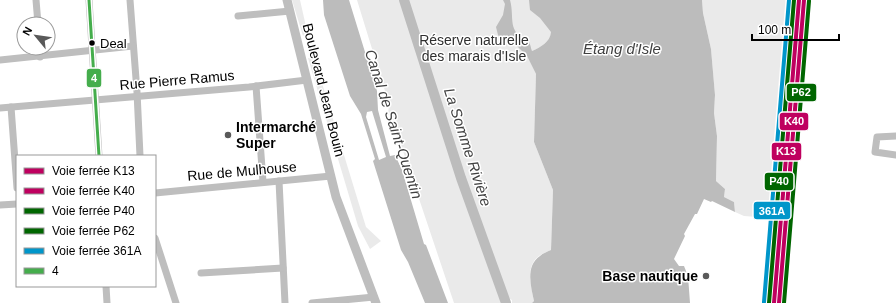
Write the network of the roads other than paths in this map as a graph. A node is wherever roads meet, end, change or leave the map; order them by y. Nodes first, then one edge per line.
1 (36, 0) edge
2 (89, 0) edge
3 (130, 0) edge
4 (287, 0) edge
5 (290, 11) junction
6 (37, 16) edge
7 (238, 16) dead end
8 (133, 46) junction
9 (93, 51) junction
10 (56, 54) edge
11 (40, 56) edge
12 (0, 60) edge
13 (307, 80) junction
14 (256, 86) junction
15 (137, 96) junction
16 (95, 100) junction
17 (0, 108) edge
18 (11, 108) junction
19 (896, 136) edge
20 (98, 155) edge
21 (140, 155) edge
22 (896, 155) edge
23 (16, 175) edge
24 (331, 176) junction
25 (278, 181) junction
26 (264, 182) junction
27 (156, 192) edge
28 (16, 204) edge
29 (0, 205) edge
30 (156, 241) edge
31 (283, 268) junction
32 (202, 272) dead end
33 (106, 287) edge
34 (375, 300) edge
35 (324, 302) edge
36 (108, 303) edge
37 (176, 303) edge
38 (285, 303) edge
39 (312, 303) edge

1 - 6 street
2 - 9 street
3 - 8 street
4 - 5 street, Boulevard Jean Bouin
5 - 7 street, Boulevard Jean Bouin
5 - 13 street, Boulevard Jean Bouin
8 - 9 street
8 - 15 street
9 - 10 street
9 - 16 street
11 - 12 street
13 - 14 street, Rue Pierre Ramus
13 - 24 street, Boulevard Jean Bouin
14 - 15 street, Rue Pierre Ramus
14 - 26 street
15 - 16 street, Rue Pierre Ramus
15 - 21 street
16 - 18 street, Rue Pierre Ramus
16 - 20 street
17 - 18 street, Rue Pierre Ramus
18 - 23 street
19 - 22 street
24 - 25 street, Rue de Mulhouse
24 - 34 street, Boulevard Jean Bouin
25 - 26 street, Rue de Mulhouse
25 - 31 street
26 - 27 street, Rue de Mulhouse
28 - 29 street
30 - 37 street
31 - 32 street
31 - 38 street
33 - 36 street
34 - 35 street
35 - 39 street

